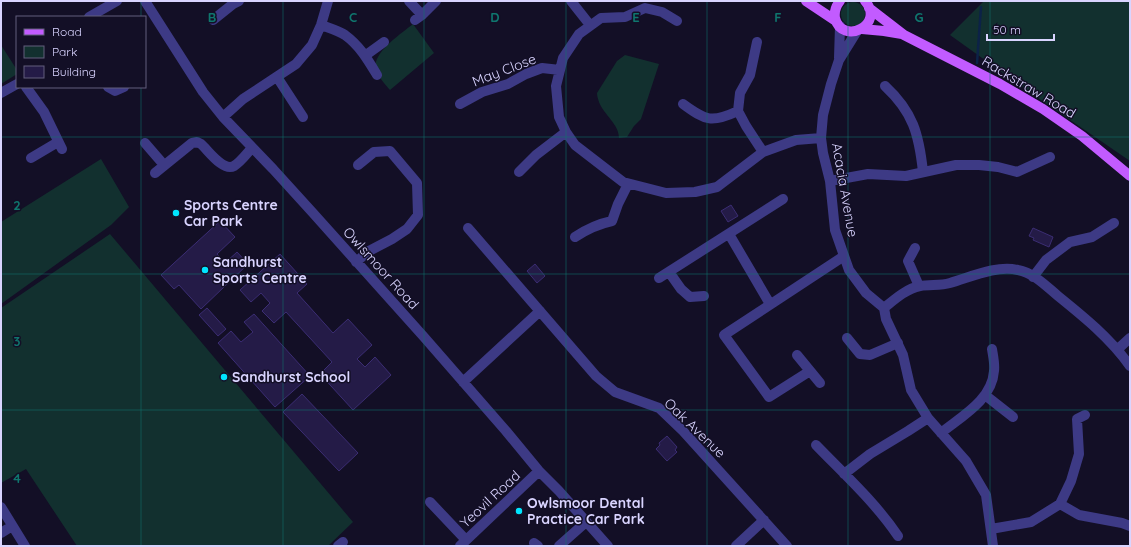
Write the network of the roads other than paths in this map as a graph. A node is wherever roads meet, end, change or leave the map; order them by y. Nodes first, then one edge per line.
1 (117, 1) edge
2 (146, 1) edge
3 (240, 1) edge
4 (328, 1) edge
5 (409, 1) edge
6 (436, 1) edge
7 (571, 1) edge
8 (806, 1) edge
9 (840, 1) edge
10 (868, 4) edge
11 (91, 16) edge
12 (213, 20) dead end
13 (677, 21) dead end
14 (838, 23) junction
15 (321, 25) junction
16 (590, 25) junction
17 (859, 30) junction
18 (904, 35) junction
19 (384, 42) dead end
20 (757, 42) dead end
21 (366, 55) junction
22 (839, 60) junction
23 (560, 70) junction
24 (377, 75) dead end
25 (277, 77) junction
26 (16, 85) edge
27 (885, 86) dead end
28 (27, 88) edge
29 (110, 88) edge
30 (122, 88) edge
31 (1, 93) edge
32 (460, 104) dead end
33 (683, 104) dead end
34 (738, 111) junction
35 (223, 117) junction
36 (303, 117) dead end
37 (566, 132) junction
38 (821, 138) junction
39 (145, 143) dead end
40 (252, 148) junction
41 (763, 152) junction
42 (31, 158) dead end
43 (1050, 158) dead end
44 (164, 165) junction
45 (358, 165) dead end
46 (519, 172) dead end
47 (923, 172) junction
48 (155, 173) dead end
49 (1130, 176) edge
50 (830, 181) junction
51 (628, 184) junction
52 (783, 200) dead end
53 (1114, 223) dead end
54 (468, 228) dead end
55 (729, 234) junction
56 (575, 237) dead end
57 (915, 248) dead end
58 (844, 256) junction
59 (356, 262) junction
60 (669, 272) junction
61 (1034, 276) junction
62 (659, 278) dead end
63 (919, 286) junction
64 (704, 296) dead end
65 (770, 304) junction
66 (884, 308) junction
67 (540, 311) junction
68 (847, 338) dead end
69 (1130, 338) edge
70 (898, 343) junction
71 (992, 349) dead end
72 (1118, 349) junction
73 (797, 355) dead end
74 (1130, 366) edge
75 (810, 371) junction
76 (463, 382) junction
77 (820, 383) dead end
78 (985, 395) junction
79 (1085, 415) dead end
80 (1013, 417) dead end
81 (928, 418) junction
82 (941, 433) junction
83 (816, 445) dead end
84 (539, 471) junction
85 (844, 474) junction
86 (430, 502) dead end
87 (1060, 504) junction
88 (1, 507) edge
89 (764, 520) junction
90 (586, 522) junction
91 (12, 526) junction
92 (1130, 526) edge
93 (991, 529) junction
94 (1, 533) edge
95 (898, 536) dead end
96 (463, 543) edge
97 (25, 546) edge
98 (559, 546) edge
99 (608, 546) edge
100 (736, 546) edge
101 (787, 546) edge
102 (993, 546) edge

1 - 11 street
2 - 35 street, Owlsmoor Road
3 - 12 street
4 - 15 street
5 - 6 street
7 - 16 street
8 - 14 main road
9 - 14 main road
10 - 17 main road
10 - 18 main road, Rackstraw Road
13 - 16 street
14 - 17 main road, Rackstraw Road
14 - 22 street, Acacia Avenue
15 - 21 street
15 - 25 street
16 - 23 street
17 - 18 main road, Rackstraw Road
17 - 22 street, Acacia Avenue
18 - 49 main road, Rackstraw Road
19 - 21 street
20 - 34 street
21 - 24 street
22 - 38 street, Acacia Avenue
23 - 32 street, May Close
23 - 37 street
25 - 35 street
25 - 36 street
26 - 31 street
27 - 47 street
28 - 42 street
29 - 30 street
33 - 34 street
34 - 41 street
35 - 40 street, Owlsmoor Road
37 - 46 street
37 - 51 street
38 - 41 street
38 - 50 street, Acacia Avenue
39 - 44 street
40 - 44 street
40 - 59 street, Owlsmoor Road
41 - 51 street
43 - 47 street
44 - 48 street
45 - 59 street
47 - 50 street
50 - 58 street, Acacia Avenue
51 - 56 street
52 - 55 street
53 - 61 street
54 - 67 street, Oak Avenue
55 - 60 street
55 - 65 street
57 - 63 street
58 - 65 street
58 - 66 street, Acacia Avenue
59 - 76 street, Owlsmoor Road
60 - 62 street
60 - 64 street
61 - 63 street
61 - 72 street
63 - 66 street
65 - 75 street
66 - 70 street
67 - 76 street
67 - 89 street, Oak Avenue
68 - 70 street
69 - 72 street
70 - 81 street
71 - 78 street
72 - 74 street
73 - 75 street
75 - 77 street
76 - 84 street, Owlsmoor Road
78 - 80 street
78 - 82 street
79 - 87 street
81 - 82 street
81 - 85 street
82 - 93 street
83 - 85 street
84 - 90 street, Owlsmoor Road
84 - 96 street, Yeovil Road
85 - 95 street
86 - 96 street
87 - 92 street
87 - 93 street
88 - 91 street
89 - 100 street
89 - 101 street, Oak Avenue
90 - 98 street
90 - 99 street, Owlsmoor Road
91 - 94 street
91 - 97 street
93 - 102 street

